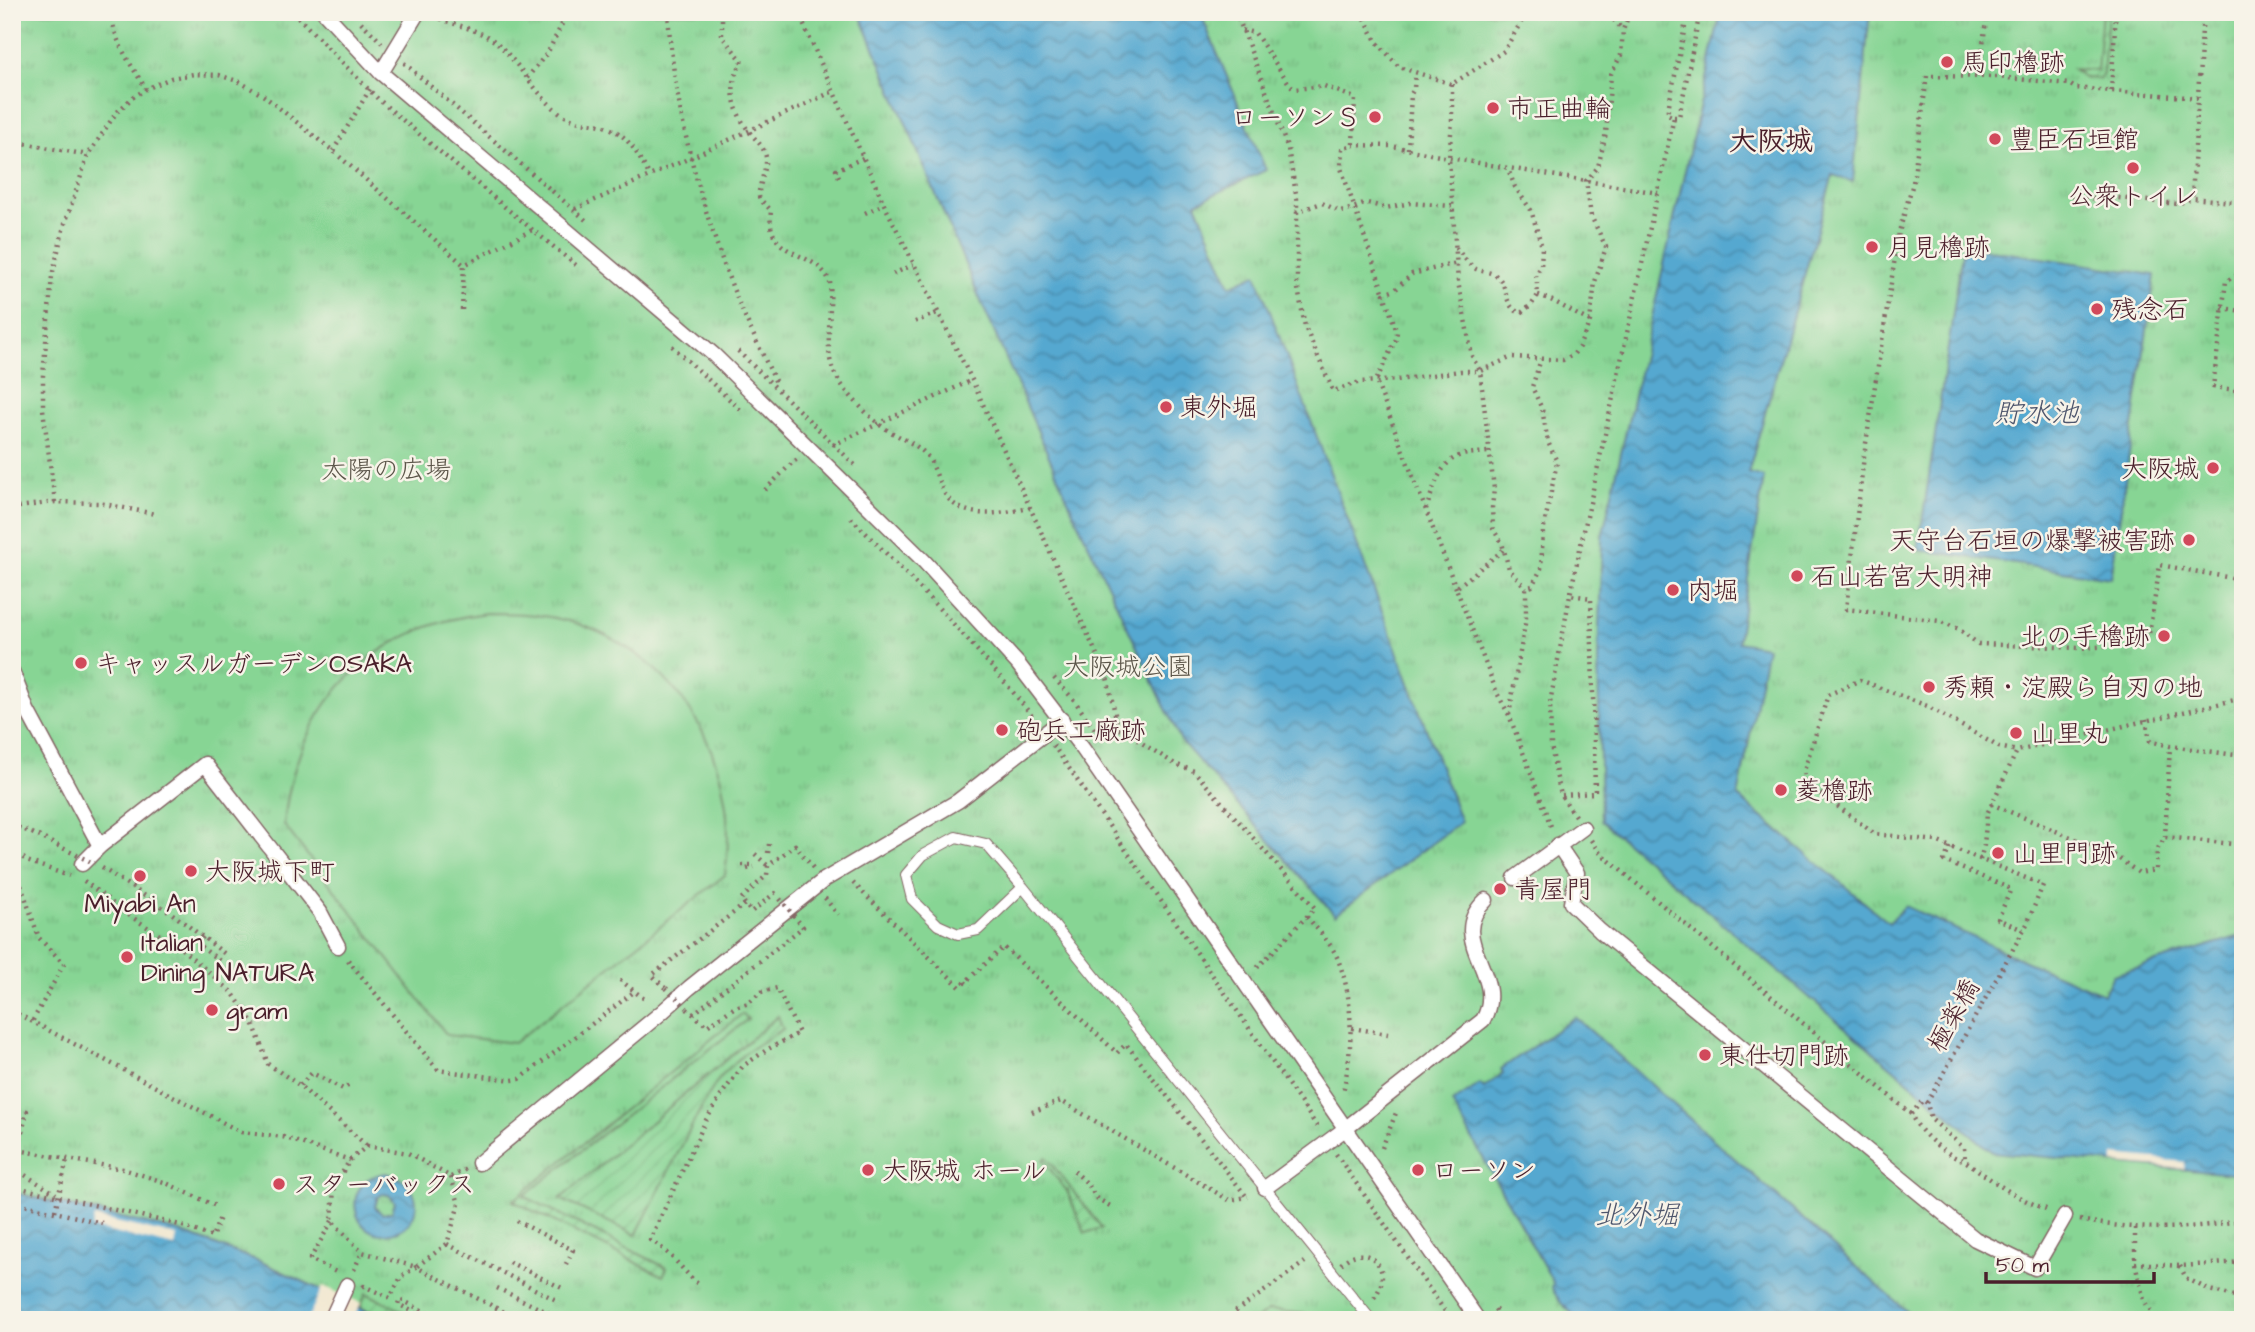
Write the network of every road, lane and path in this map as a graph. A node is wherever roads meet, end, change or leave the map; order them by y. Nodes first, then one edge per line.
1 (112, 12) edge
2 (293, 12) edge
3 (324, 12) edge
4 (418, 12) edge
5 (426, 12) edge
6 (568, 12) edge
7 (668, 12) edge
8 (722, 12) edge
9 (798, 12) edge
10 (1236, 12) edge
11 (1362, 12) edge
12 (1527, 12) edge
13 (1602, 12) edge
14 (1630, 12) edge
15 (1688, 12) edge
16 (1700, 12) edge
17 (1980, 12) edge
18 (2116, 12) edge
19 (2203, 12) edge
20 (1242, 30) junction
21 (1623, 30) junction
22 (380, 73) junction
23 (1415, 73) junction
24 (1979, 77) junction
25 (527, 78) junction
26 (1452, 84) junction
27 (146, 89) junction
28 (834, 90) junction
29 (369, 91) junction
30 (2111, 91) junction
31 (2198, 98) junction
32 (1674, 117) junction
33 (748, 131) junction
34 (12, 141) edge
35 (1353, 145) junction
36 (1408, 149) junction
37 (332, 151) junction
38 (88, 155) junction
39 (691, 158) junction
40 (863, 158) junction
41 (1449, 158) junction
42 (1507, 168) junction
43 (650, 176) junction
44 (839, 177) dead end
45 (1586, 181) junction
46 (1658, 193) junction
47 (2071, 196) dead end
48 (2192, 198) junction
49 (2243, 203) edge
50 (884, 204) junction
51 (1354, 206) junction
52 (1452, 206) junction
53 (1296, 212) junction
54 (865, 213) dead end
55 (552, 219) junction
56 (532, 230) junction
57 (1455, 248) junction
58 (1457, 263) junction
59 (913, 264) junction
60 (464, 265) junction
61 (585, 272) dead end
62 (2243, 272) edge
63 (893, 274) dead end
64 (1384, 294) junction
65 (1538, 295) junction
66 (2222, 308) junction
67 (461, 310) dead end
68 (2243, 311) edge
69 (937, 313) junction
70 (1590, 321) junction
71 (915, 322) dead end
72 (667, 341) dead end
73 (1541, 359) junction
74 (1480, 371) junction
75 (972, 380) junction
76 (1376, 381) junction
77 (778, 388) dead end
78 (2243, 391) edge
79 (745, 414) dead end
80 (879, 424) junction
81 (785, 451) dead end
82 (1488, 452) junction
83 (814, 453) junction
84 (794, 461) junction
85 (804, 471) dead end
86 (765, 491) dead end
87 (55, 502) junction
88 (12, 508) edge
89 (1030, 508) junction
90 (844, 510) dead end
91 (1426, 510) junction
92 (155, 514) dead end
93 (1503, 550) junction
94 (2243, 580) edge
95 (1455, 588) junction
96 (1526, 588) junction
97 (1570, 594) junction
98 (12, 671) edge
99 (2243, 698) edge
100 (1509, 715) junction
101 (2146, 719) junction
102 (1062, 720) junction
103 (1118, 728) junction
104 (1045, 733) junction
105 (2170, 746) junction
106 (1083, 750) junction
107 (2017, 751) junction
108 (2243, 756) edge
109 (1561, 795) junction
110 (1991, 804) junction
111 (12, 825) edge
112 (1583, 828) junction
113 (2165, 837) junction
114 (769, 844) dead end
115 (1558, 845) junction
116 (2243, 845) edge
117 (100, 846) junction
118 (1950, 847) junction
119 (12, 849) edge
120 (768, 853) dead end
121 (755, 854) dead end
122 (12, 859) edge
123 (1980, 860) junction
124 (89, 864) junction
125 (742, 865) dead end
126 (768, 866) junction
127 (747, 869) dead end
128 (840, 870) junction
129 (71, 877) dead end
130 (1515, 878) dead end
131 (82, 880) dead end
132 (824, 880) junction
133 (1023, 887) junction
134 (1486, 900) dead end
135 (745, 904) junction
136 (1307, 916) junction
137 (2023, 930) junction
138 (203, 937) junction
139 (338, 946) dead end
140 (225, 954) dead end
141 (220, 961) dead end
142 (349, 961) dead end
143 (1257, 968) dead end
144 (620, 979) dead end
145 (965, 982) junction
146 (970, 987) dead end
147 (635, 991) junction
148 (649, 1003) dead end
149 (12, 1011) edge
150 (693, 1014) junction
151 (32, 1022) junction
152 (1352, 1028) junction
153 (1388, 1034) dead end
154 (351, 1084) dead end
155 (299, 1085) junction
156 (1343, 1092) dead end
157 (1927, 1103) junction
158 (12, 1108) edge
159 (1031, 1112) dead end
160 (1911, 1114) junction
161 (1345, 1129) junction
162 (1328, 1142) junction
163 (367, 1146) junction
164 (18, 1150) junction
165 (67, 1160) junction
166 (350, 1160) junction
167 (1965, 1160) junction
168 (12, 1163) edge
169 (479, 1163) dead end
170 (12, 1171) edge
171 (1074, 1171) dead end
172 (12, 1186) edge
173 (1265, 1188) junction
174 (59, 1196) junction
175 (1247, 1197) dead end
176 (1228, 1200) dead end
177 (12, 1202) edge
178 (218, 1207) dead end
179 (1112, 1207) dead end
180 (55, 1212) junction
181 (220, 1215) dead end
182 (2065, 1216) junction
183 (2243, 1220) edge
184 (332, 1221) junction
185 (517, 1221) dead end
186 (102, 1223) dead end
187 (2135, 1228) junction
188 (447, 1244) junction
189 (362, 1252) junction
190 (1317, 1253) junction
191 (509, 1262) dead end
192 (2243, 1262) edge
193 (2135, 1263) junction
194 (566, 1264) dead end
195 (2180, 1266) junction
196 (416, 1267) junction
197 (1332, 1272) junction
198 (347, 1284) junction
199 (698, 1284) dead end
200 (497, 1288) dead end
201 (564, 1289) dead end
202 (2243, 1298) edge
203 (558, 1301) dead end
204 (1363, 1310) junction
205 (551, 1314) dead end
206 (331, 1320) edge
207 (429, 1320) edge
208 (441, 1320) edge
209 (520, 1320) edge
210 (1224, 1320) edge
211 (1371, 1320) edge
212 (1451, 1320) edge
213 (1478, 1320) edge
214 (2156, 1320) edge

1 - 27 path
2 - 29 path
3 - 22 street
4 - 22 street
5 - 25 path
6 - 25 path
7 - 39 path
8 - 33 path
9 - 28 path
10 - 20 path
11 - 23 path
12 - 26 path
13 - 21 path
14 - 21 path
15 - 32 path
16 - 32 path
17 - 24 path
18 - 30 path
19 - 31 path
20 - 35 path
20 - 53 path
21 - 45 path
22 - 29 path
22 - 55 street
23 - 26 path
23 - 36 path
24 - 30 path
24 - 94 path
25 - 43 path
26 - 41 path
27 - 37 path
27 - 38 path
28 - 33 path
28 - 40 path
29 - 37 path
29 - 56 path
30 - 31 path
31 - 48 path
32 - 46 path
33 - 39 path
33 - 80 path
34 - 38 path
35 - 36 path
35 - 51 path
36 - 41 path
37 - 60 path
38 - 87 path
39 - 43 path
39 - 77 path
40 - 44 path
40 - 50 path
41 - 42 path
41 - 52 path
42 - 45 path
42 - 65 path
43 - 55 path
45 - 46 path
45 - 70 path
46 - 97 path
47 - 48 path
48 - 49 path
50 - 54 path
50 - 59 path
51 - 52 path
51 - 53 path
51 - 64 path
52 - 57 path
53 - 76 path
55 - 56 path
55 - 83 street
56 - 60 path
56 - 61 path
57 - 58 path
57 - 65 path
58 - 64 path
58 - 74 path
59 - 63 path
59 - 69 path
60 - 67 path
62 - 66 path
64 - 76 path
65 - 70 path
66 - 68 path
66 - 78 path
69 - 71 path
69 - 75 path
70 - 73 path
72 - 79 path
73 - 74 path
73 - 96 path
74 - 76 path
74 - 82 path
75 - 80 path
75 - 89 path
76 - 91 path
80 - 83 path
80 - 89 path
81 - 84 path
82 - 91 path
82 - 93 path
83 - 84 path
83 - 102 street
84 - 85 path
84 - 86 path
87 - 88 path
87 - 92 path
89 - 103 path
90 - 104 path
91 - 95 path
93 - 95 path
93 - 96 path
95 - 100 path
96 - 100 path
97 - 109 path
97 - 109 path
98 - 117 street
99 - 101 path
100 - 115 path
101 - 105 path
101 - 107 path
102 - 104 street
102 - 106 street
103 - 106 path
103 - 136 path
104 - 128 street
104 - 162 path
105 - 108 path
105 - 113 path
106 - 161 street
107 - 110 path
107 - 118 path
109 - 112 path
110 - 113 path
110 - 123 path
111 - 124 path, bridge
112 - 115 street
112 - 160 path
113 - 116 path
114 - 120 path
115 - 130 street
115 - 182 street
117 - 124 street
117 - 139 street
118 - 123 path
118 - 137 path
119 - 129 path
121 - 126 path
122 - 151 path
123 - 137 path, 極楽橋
124 - 138 path
125 - 127 path
126 - 132 path
126 - 135 path
128 - 132 street
128 - 145 path
131 - 155 path
132 - 169 street
133 - 133 lane
133 - 173 lane
134 - 161 street
135 - 150 path, bridge
135 - 150 path, bridge
136 - 143 path
136 - 152 path
137 - 157 path, 極楽橋
138 - 140 path
138 - 141 path
142 - 147 path
144 - 147 path
145 - 146 path
145 - 175 path
147 - 148 path
149 - 151 path
150 - 199 path
151 - 166 path
152 - 153 path
152 - 156 path
154 - 155 path
155 - 163 path
157 - 160 path
157 - 167 path
158 - 164 path
159 - 176 path
160 - 167 path
161 - 162 street
161 - 213 street
162 - 173 street
162 - 212 path
163 - 166 path
163 - 188 path
164 - 165 path
164 - 168 path
165 - 174 path
165 - 178 path
166 - 184 path
167 - 182 path
170 - 174 path
171 - 179 path
172 - 174 path
173 - 190 lane
174 - 180 path
174 - 181 path
177 - 180 path
180 - 186 path
182 - 187 path
183 - 187 path
184 - 189 path
184 - 198 path
185 - 194 path
187 - 193 path
188 - 196 path
188 - 203 path
189 - 196 path
189 - 198 path
190 - 197 lane
190 - 210 path
191 - 201 path
192 - 195 path
193 - 195 path
193 - 214 path
195 - 202 path
196 - 198 path
196 - 209 path
197 - 204 lane
197 - 204 path
198 - 206 street
200 - 205 path
204 - 211 lane
207 - 208 path

